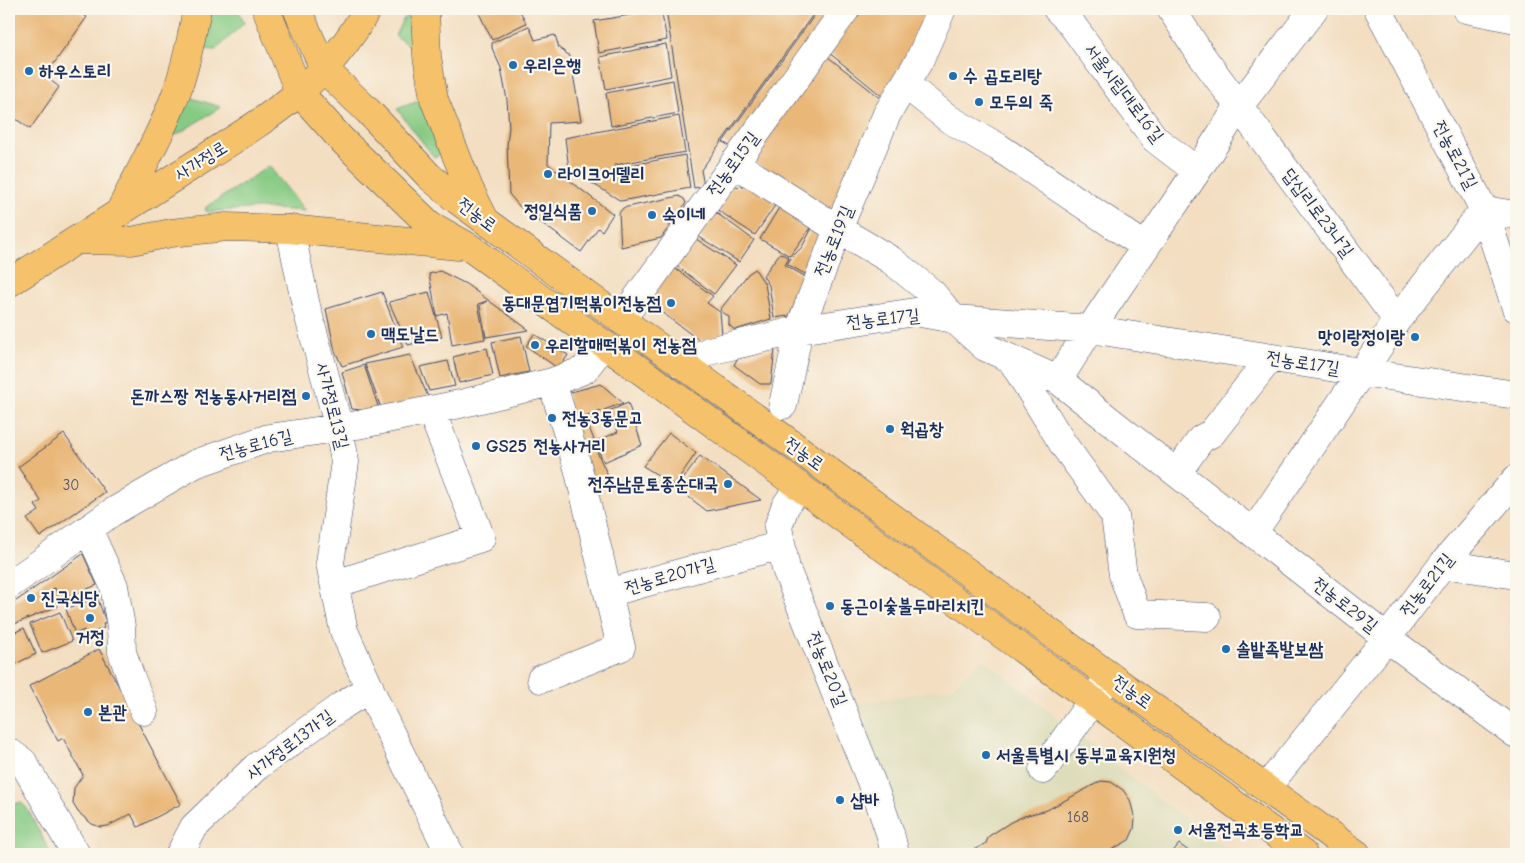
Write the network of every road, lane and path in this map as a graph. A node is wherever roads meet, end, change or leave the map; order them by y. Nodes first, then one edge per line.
1 (197, 9) edge
2 (266, 9) edge
3 (297, 9) edge
4 (367, 9) edge
5 (425, 9) edge
6 (846, 9) edge
7 (942, 9) edge
8 (1057, 9) edge
9 (1171, 9) edge
10 (1314, 9) edge
11 (1378, 9) edge
12 (1466, 9) edge
13 (1516, 19) edge
14 (324, 69) junction
15 (905, 84) junction
16 (299, 92) junction
17 (1239, 106) junction
18 (734, 163) junction
19 (1197, 171) junction
20 (1484, 210) junction
21 (119, 213) junction
22 (1516, 215) edge
23 (486, 221) junction
24 (290, 229) junction
25 (838, 229) junction
26 (77, 240) junction
27 (469, 247) junction
28 (1146, 247) junction
29 (9, 283) edge
30 (1516, 308) edge
31 (954, 319) junction
32 (621, 320) junction
33 (1398, 320) junction
34 (1090, 329) junction
35 (799, 330) junction
36 (604, 344) junction
37 (1270, 358) junction
38 (1010, 359) junction
39 (682, 365) junction
40 (1361, 372) junction
41 (1058, 380) junction
42 (552, 382) junction
43 (1516, 395) edge
44 (782, 405) dead end
45 (431, 410) junction
46 (339, 428) junction
47 (1177, 473) junction
48 (1516, 479) edge
49 (799, 486) junction
50 (88, 529) junction
51 (1253, 533) junction
52 (781, 545) junction
53 (1442, 564) junction
54 (13, 574) edge
55 (1516, 575) edge
56 (335, 584) junction
57 (608, 593) junction
58 (1207, 617) dead end
59 (1387, 638) junction
60 (1110, 676) junction
61 (541, 680) dead end
62 (370, 688) junction
63 (1093, 700) junction
64 (144, 711) dead end
65 (1516, 734) edge
66 (9, 752) edge
67 (1043, 770) dead end
68 (1266, 788) junction
69 (76, 854) edge
70 (180, 854) edge
71 (450, 854) edge
72 (895, 854) edge
73 (1303, 854) edge
74 (1357, 854) edge

1 - 21 main road
2 - 16 main road, 전농로
3 - 14 main road, 전농로
4 - 14 main road, 사가정로
5 - 23 main road
6 - 18 street, 전농로15길
7 - 15 street, 전농로19길
8 - 19 street, 서울시립대로16길
9 - 17 street
10 - 17 street
11 - 20 street, 전농로21길
12 - 13 street
14 - 16 main road, 사가정로
14 - 23 main road, 전농로
15 - 25 street, 전농로19길
15 - 28 street
16 - 21 main road, 사가정로
16 - 27 main road, 전농로
17 - 19 street
17 - 33 street, 답십리로23나길
18 - 25 street, 전농로29길
18 - 32 street, 전농로15길
19 - 28 street
20 - 22 street
20 - 30 street, 전농로21길
20 - 33 street
21 - 26 main road, 사가정로
23 - 32 main road, 전농로
24 - 26 main road
24 - 27 main road
24 - 46 street, 사가정로13길
25 - 31 street, 전농로29길
25 - 35 street, 전농로19길
26 - 29 main road, 사가정로
27 - 36 main road, 전농로
28 - 34 street
31 - 34 street, 전농로17길
31 - 35 street, 전농로17길
31 - 38 street, 전농로29길
32 - 39 main road, 전농로
33 - 40 street
34 - 37 street, 전농로17길
34 - 41 street
35 - 39 street, 전농로17길
35 - 44 street, 전농로19길
36 - 42 street, 전농로16길
36 - 49 main road, 전농로
37 - 40 street, 전농로17길
37 - 47 street
38 - 41 street, 전농로29길
38 - 58 street
39 - 60 main road, 전농로
40 - 43 street, 전농로17길
40 - 51 street
41 - 47 street, 전농로29길
42 - 45 street, 전농로16길
42 - 57 street
45 - 46 street, 전농로16길
45 - 56 street
46 - 50 street, 전농로16길
46 - 56 street, 사가정로13길
47 - 51 street, 전농로29길
48 - 53 street, 전농로21길
49 - 52 street, 전농로20길
49 - 63 main road, 전농로
50 - 54 street, 전농로16길
50 - 64 street
51 - 59 street, 전농로29길
52 - 57 street, 전농로20가길
52 - 72 street, 전농로20길
53 - 55 street
53 - 59 street, 전농로21길
56 - 62 street, 사가정로13길
57 - 61 street, 전농로20가길
59 - 65 street, 전농로29길
59 - 68 street, 전농로21길
60 - 63 street
60 - 68 main road, 전농로
62 - 70 street, 사가정로13가길
62 - 71 street, 사가정로13길
63 - 67 street
63 - 73 main road, 전농로
66 - 69 street
68 - 74 main road, 전농로

